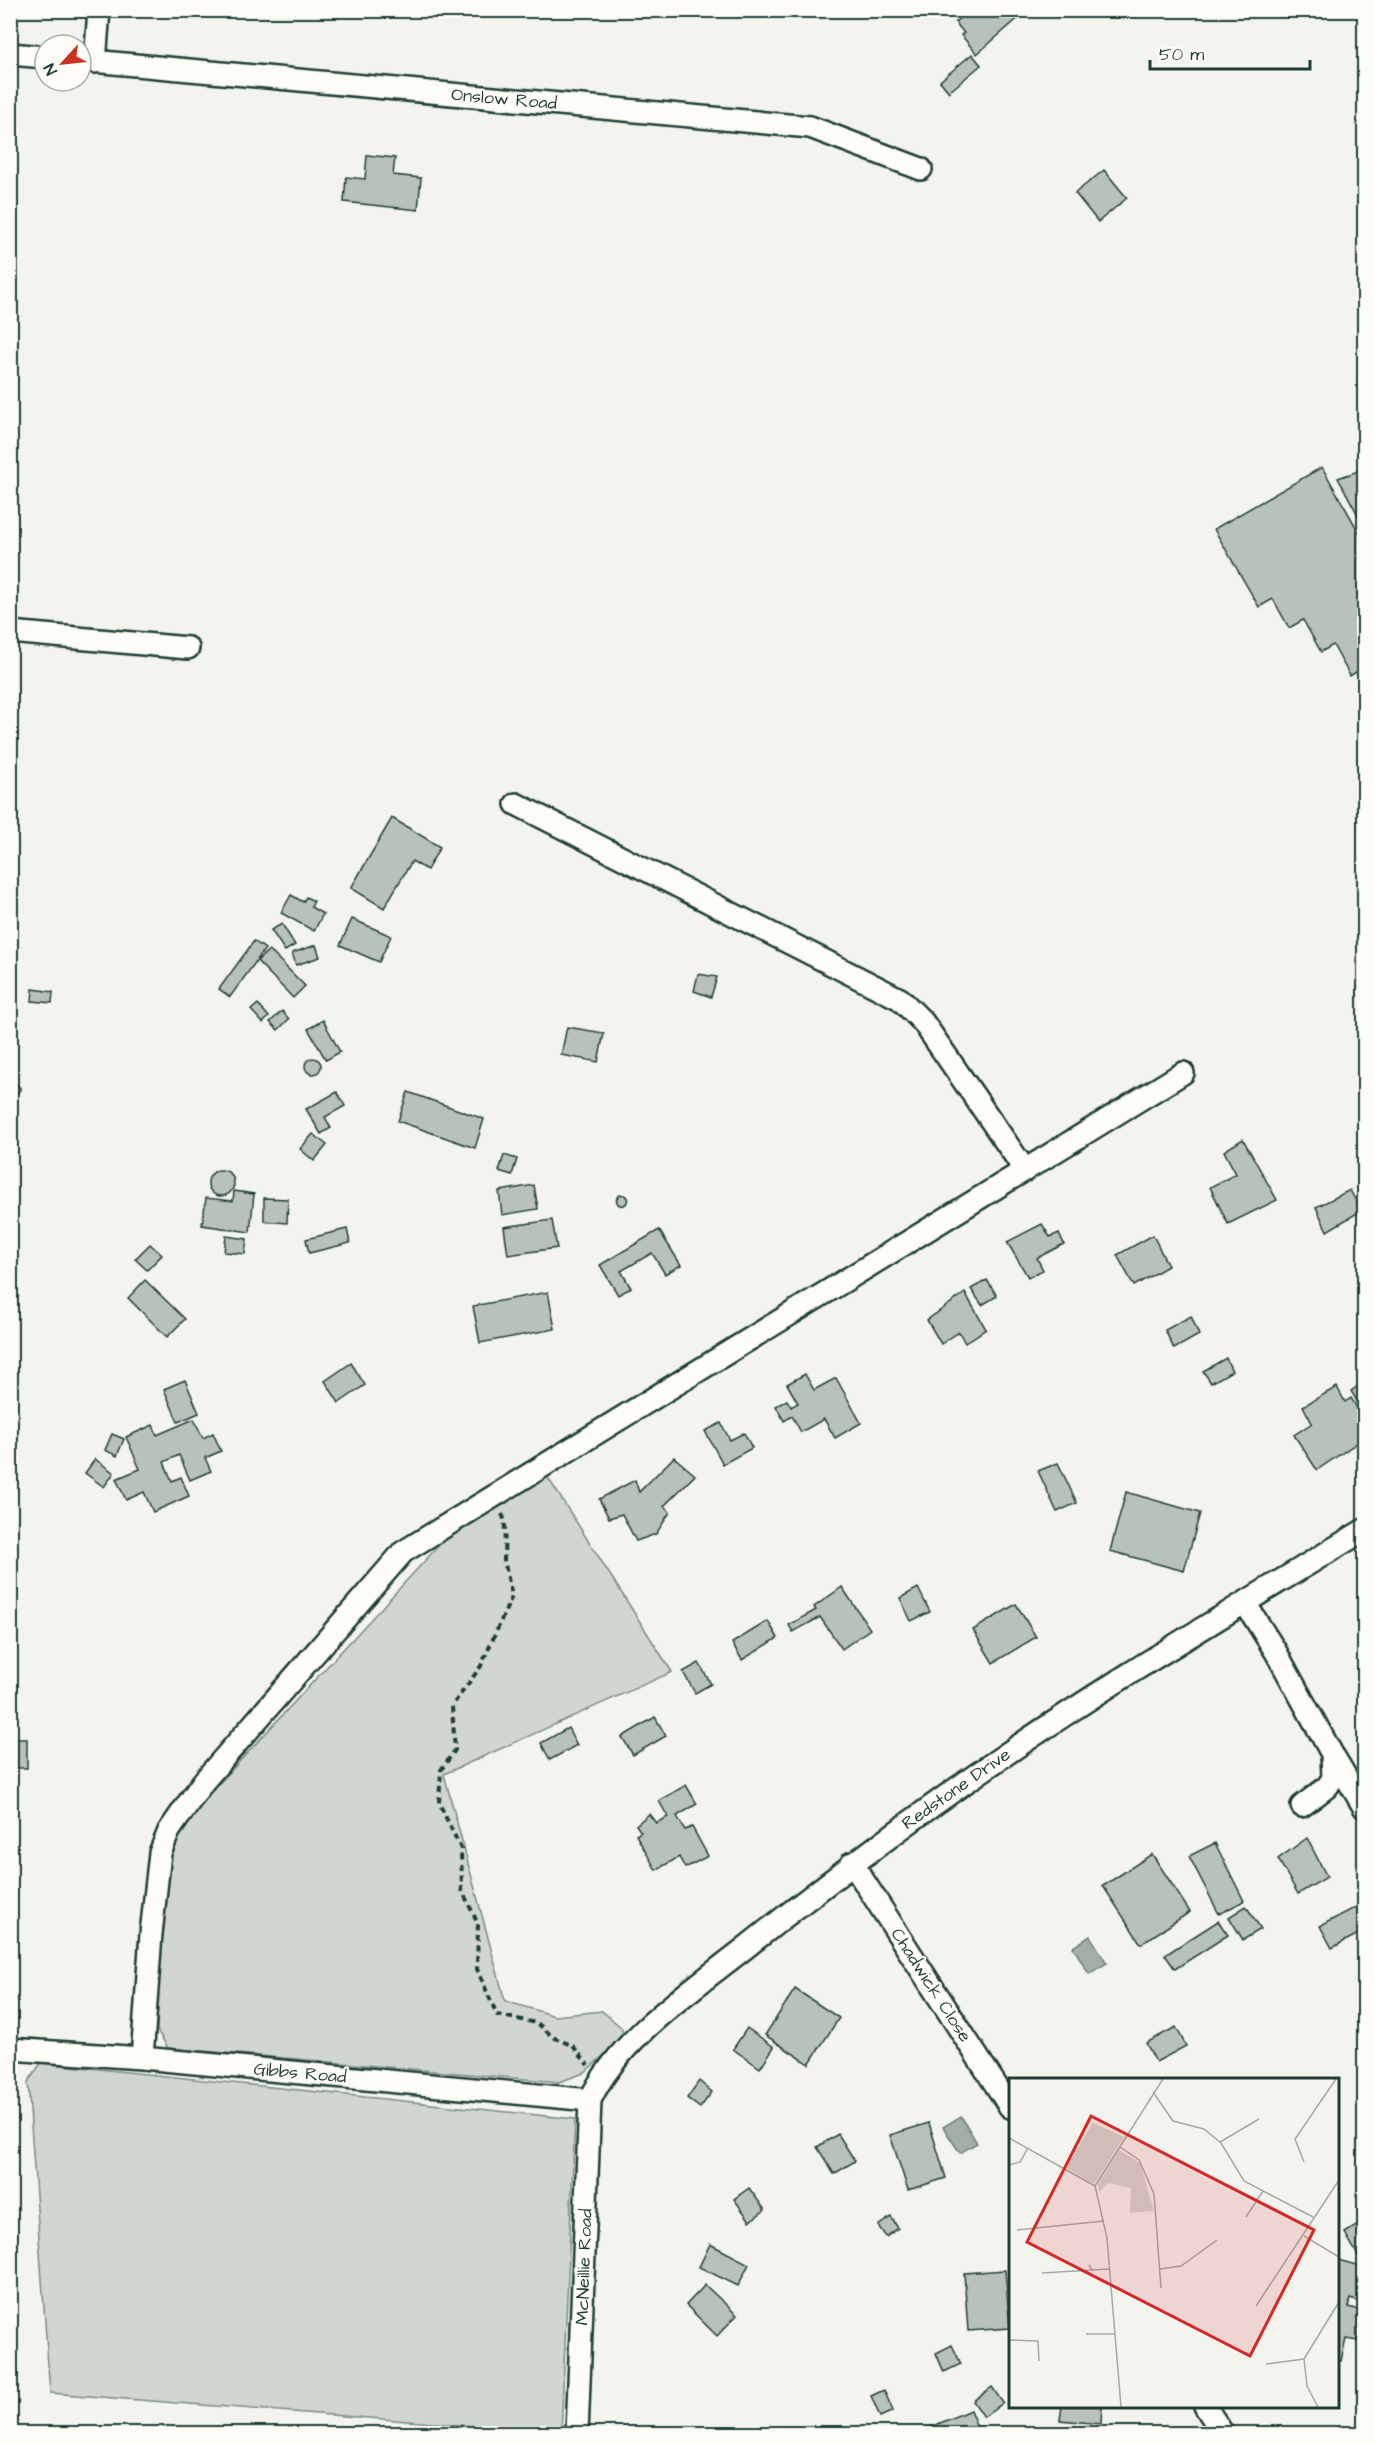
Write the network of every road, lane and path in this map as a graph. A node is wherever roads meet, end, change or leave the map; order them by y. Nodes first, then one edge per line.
1 (99, 10) edge
2 (93, 38) edge
3 (10, 54) edge
4 (33, 56) edge
5 (93, 61) edge
6 (921, 169) dead end
7 (10, 632) edge
8 (188, 648) dead end
9 (516, 804) dead end
10 (1184, 1073) dead end
11 (1025, 1170) junction
12 (495, 1495) junction
13 (1365, 1530) edge
14 (1245, 1603) junction
15 (1332, 1754) junction
16 (1302, 1806) dead end
17 (1365, 1807) edge
18 (852, 1863) junction
19 (10, 2049) edge
20 (142, 2058) junction
21 (599, 2080) junction
22 (590, 2100) junction
23 (1009, 2104) edge
24 (1207, 2408) edge
25 (577, 2433) edge
26 (1223, 2433) edge

1 - 2 street
3 - 4 street
5 - 6 street, Onslow Road
7 - 8 street
9 - 11 street
10 - 11 street
11 - 12 street
12 - 20 street
12 - 21 path
13 - 14 street, Redstone Drive
14 - 15 street
14 - 18 street, Redstone Drive
15 - 16 street
15 - 17 street
18 - 21 street, Redstone Drive
18 - 23 street, Chadwick Close
19 - 20 street, Gibbs Road
20 - 22 street, Gibbs Road
21 - 22 street, Redstone Drive
22 - 25 street, McNeillie Road
24 - 26 street

